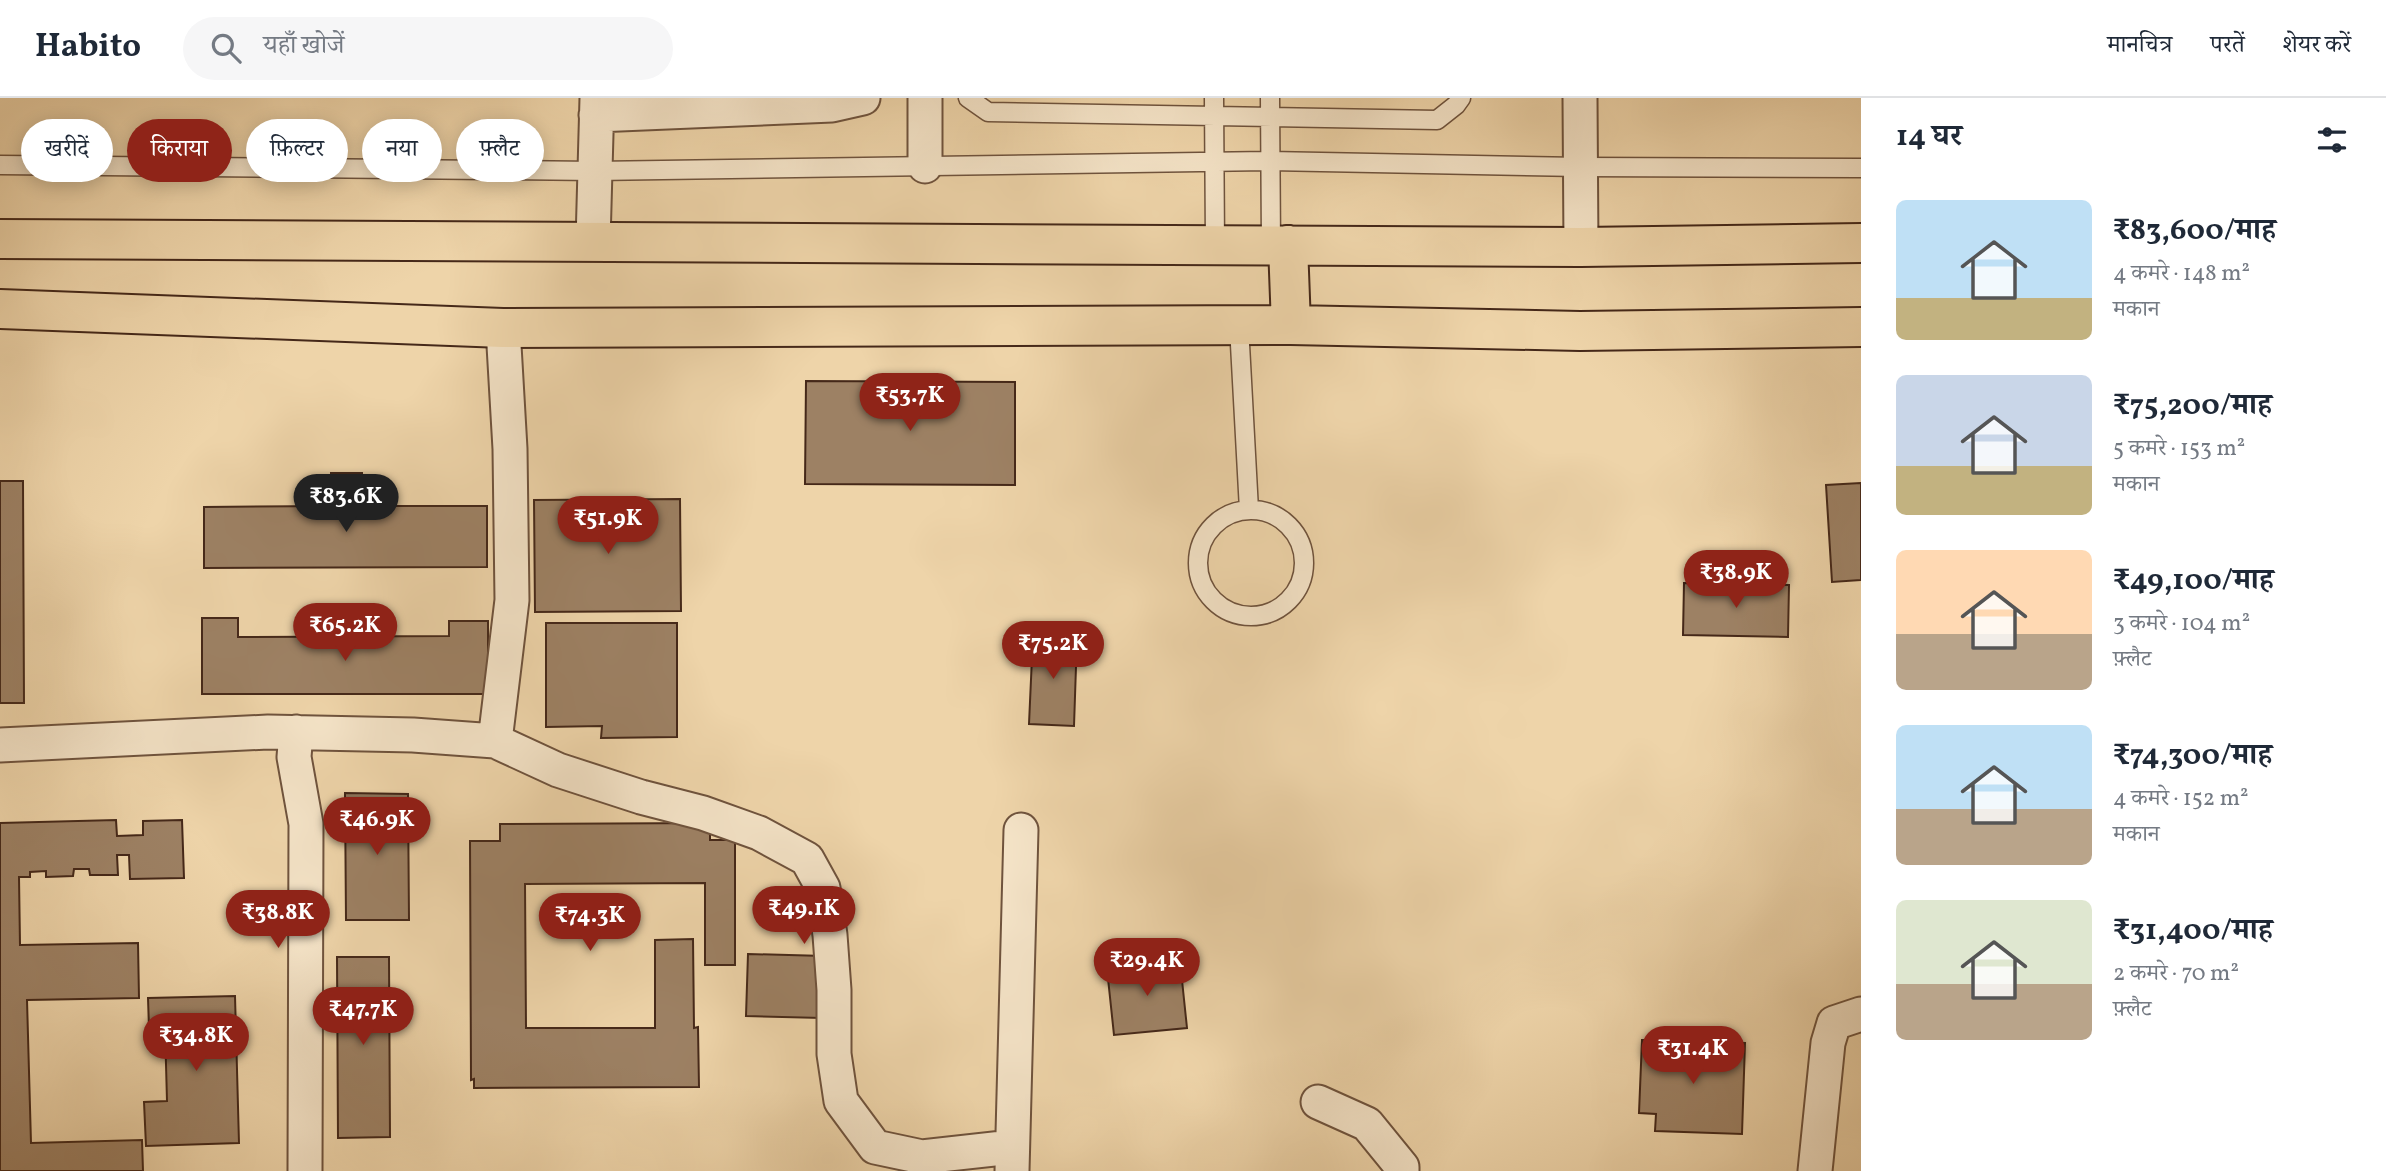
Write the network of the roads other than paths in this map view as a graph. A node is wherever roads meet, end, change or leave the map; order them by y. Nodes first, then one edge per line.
1 (863, 98) edge
2 (925, 98) edge
3 (968, 98) edge
4 (1269, 98) edge
5 (1461, 98) edge
6 (1580, 98) edge
7 (652, 105) edge
8 (596, 107) edge
9 (1214, 107) edge
10 (1270, 117) junction
11 (1214, 161) junction
12 (1270, 161) junction
13 (0, 166) edge
14 (925, 166) junction
15 (1580, 167) junction
16 (1861, 167) edge
17 (595, 170) junction
18 (0, 239) edge
19 (593, 242) junction
20 (1861, 243) edge
21 (1216, 245) junction
22 (1280, 245) junction
23 (1581, 247) junction
24 (0, 309) edge
25 (1291, 325) junction
26 (1239, 326) junction
27 (1861, 327) edge
28 (503, 328) junction
29 (1249, 510) junction
30 (296, 732) junction
31 (495, 741) junction
32 (0, 745) edge
33 (1021, 830) dead end
34 (1861, 1014) edge
35 (1318, 1102) dead end
36 (1012, 1159) edge
37 (305, 1171) edge
38 (1402, 1171) edge
39 (1815, 1171) edge

1 - 7 street
2 - 14 street
3 - 9 lane
4 - 10 lane
5 - 10 lane
6 - 15 street
7 - 8 street
8 - 17 street
9 - 10 lane
9 - 11 lane
10 - 12 lane
11 - 12 lane
11 - 14 lane
11 - 21 lane
12 - 15 lane
12 - 22 lane
13 - 17 lane
14 - 17 lane
15 - 16 lane
15 - 23 street
17 - 19 street
18 - 19 main road
19 - 21 main road
20 - 23 main road
21 - 22 main road
22 - 23 main road
22 - 25 main road
24 - 28 main road
25 - 26 main road
25 - 27 main road
26 - 28 main road
26 - 29 lane
28 - 31 street
29 - 29 lane
30 - 31 street
30 - 32 street
30 - 37 street
31 - 36 street
33 - 36 street
34 - 39 street
35 - 38 street

